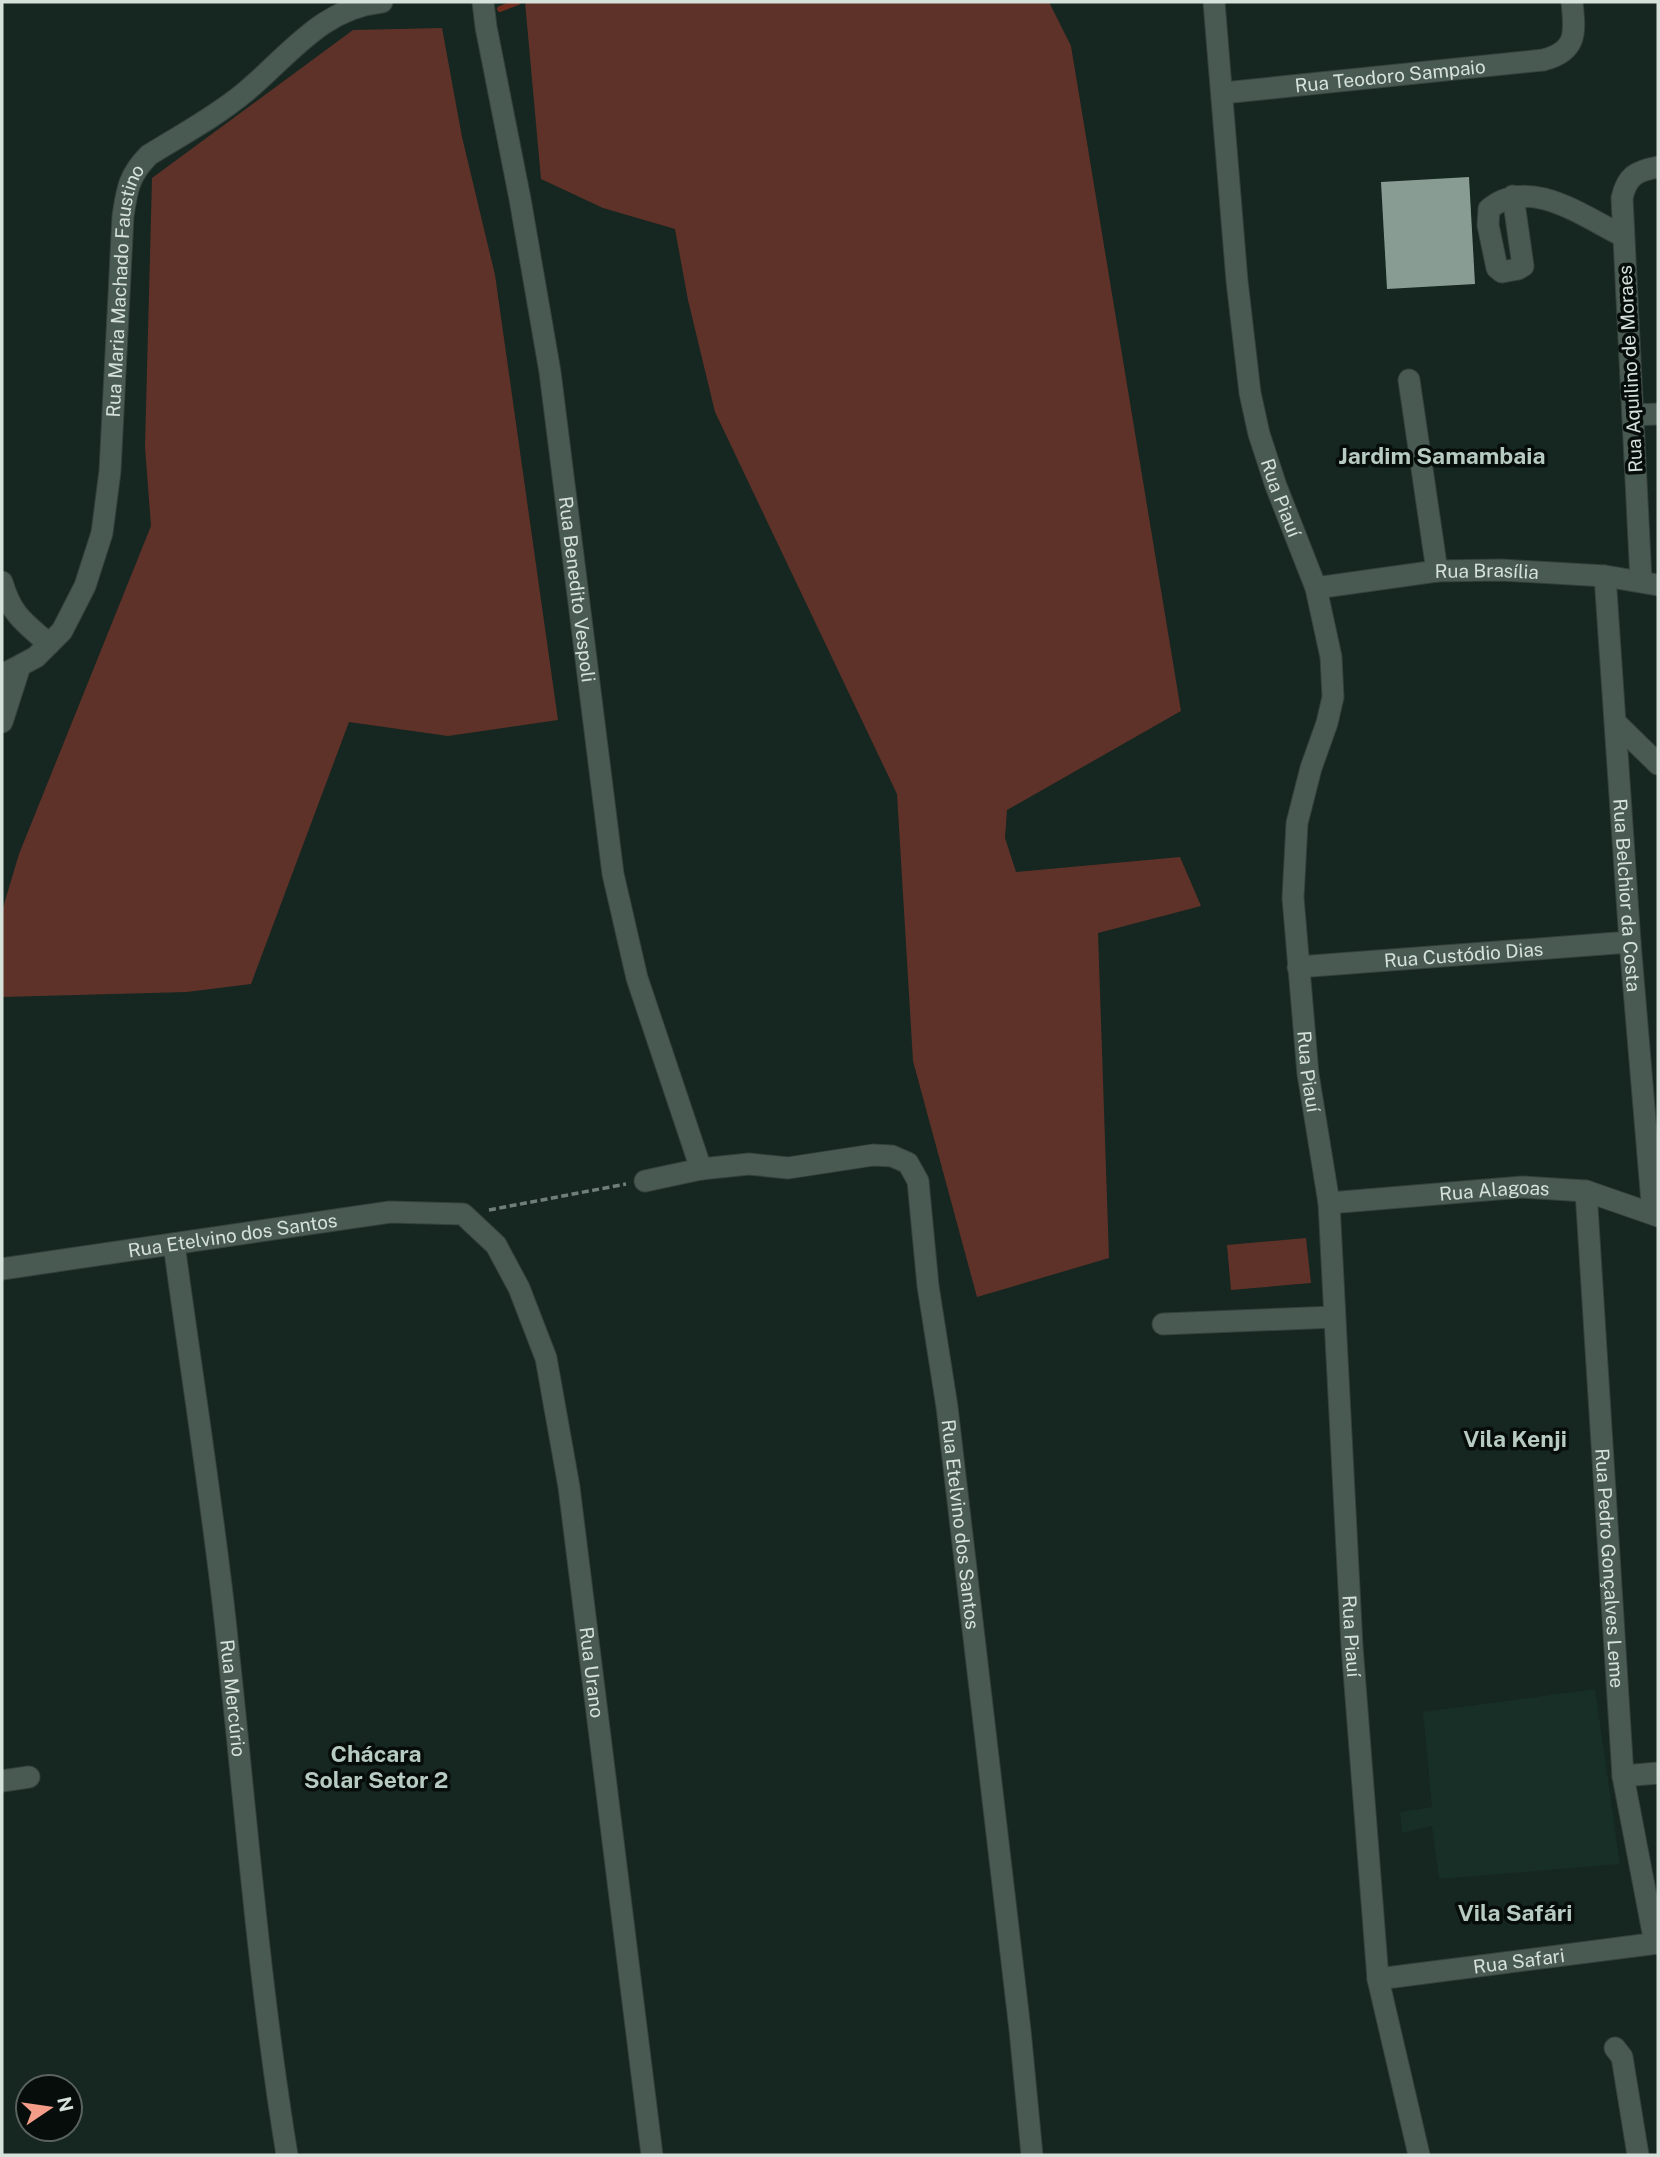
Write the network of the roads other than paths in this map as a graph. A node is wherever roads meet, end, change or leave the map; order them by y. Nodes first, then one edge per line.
1 (382, 2) edge
2 (483, 2) edge
3 (1214, 2) edge
4 (1572, 2) edge
5 (1223, 93) junction
6 (1653, 168) edge
7 (1513, 196) dead end
8 (1623, 236) junction
9 (1409, 380) dead end
10 (1658, 414) edge
11 (1633, 415) junction
12 (1437, 571) junction
13 (1605, 576) junction
14 (2, 582) edge
15 (1650, 583) edge
16 (1316, 588) junction
17 (49, 644) junction
18 (11, 670) edge
19 (2, 722) edge
20 (1616, 723) junction
21 (1658, 764) edge
22 (1630, 942) junction
23 (1298, 967) junction
24 (701, 1169) junction
25 (645, 1181) road end
26 (1586, 1191) junction
27 (1329, 1203) junction
28 (463, 1214) joint
29 (1656, 1215) edge
30 (174, 1244) junction
31 (2, 1269) edge
32 (1334, 1317) junction
33 (1163, 1324) dead end
34 (1658, 1773) edge
35 (1623, 1776) junction
36 (29, 1777) dead end
37 (2, 1781) edge
38 (1657, 1943) edge
39 (1378, 1979) junction
40 (1615, 2048) dead end
41 (287, 2155) edge
42 (652, 2155) edge
43 (1032, 2155) edge
44 (1419, 2155) edge
45 (1638, 2155) edge

1 - 17 street, Rua Maria Machado Faustino
2 - 24 street, Rua Benedito Vespoli
3 - 5 street, Rua Piauí
4 - 5 street, Rua Teodoro Sampaio
5 - 16 street, Rua Piauí
6 - 8 street, Rua Aquilino de Moraes
7 - 8 street
8 - 11 street, Rua Aquilino de Moraes
9 - 12 street
10 - 11 street
11 - 15 street, Rua Aquilino de Moraes
12 - 13 street, Rua Brasília
12 - 16 street, Rua Brasília
13 - 15 street, Rua Brasília
13 - 20 street, Rua Belchior da Costa
14 - 17 street
16 - 23 street, Rua Piauí
17 - 18 street, Rua Maria Machado Faustino
18 - 19 street
20 - 21 street
20 - 22 street, Rua Belchior da Costa
22 - 23 street, Rua Custódio Dias
22 - 29 street, Rua Belchior da Costa
23 - 27 street, Rua Piauí
24 - 25 street, Rua Etelvino dos Santos
24 - 43 street, Rua Etelvino dos Santos
26 - 27 street, Rua Alagoas
26 - 29 street, Rua Alagoas
26 - 35 street, Rua Pedro Gonçalves Leme
27 - 32 street, Rua Piauí
28 - 30 street, Rua Etelvino dos Santos
28 - 42 street, Rua Urano
30 - 31 street, Rua Etelvino dos Santos
30 - 41 street, Rua Mercúrio
32 - 33 street
32 - 39 street, Rua Piauí
34 - 35 street
35 - 38 street, Rua Pedro Gonçalves Leme
36 - 37 street
38 - 39 street, Rua Safari
39 - 44 street, Rua Piauí
40 - 45 street

